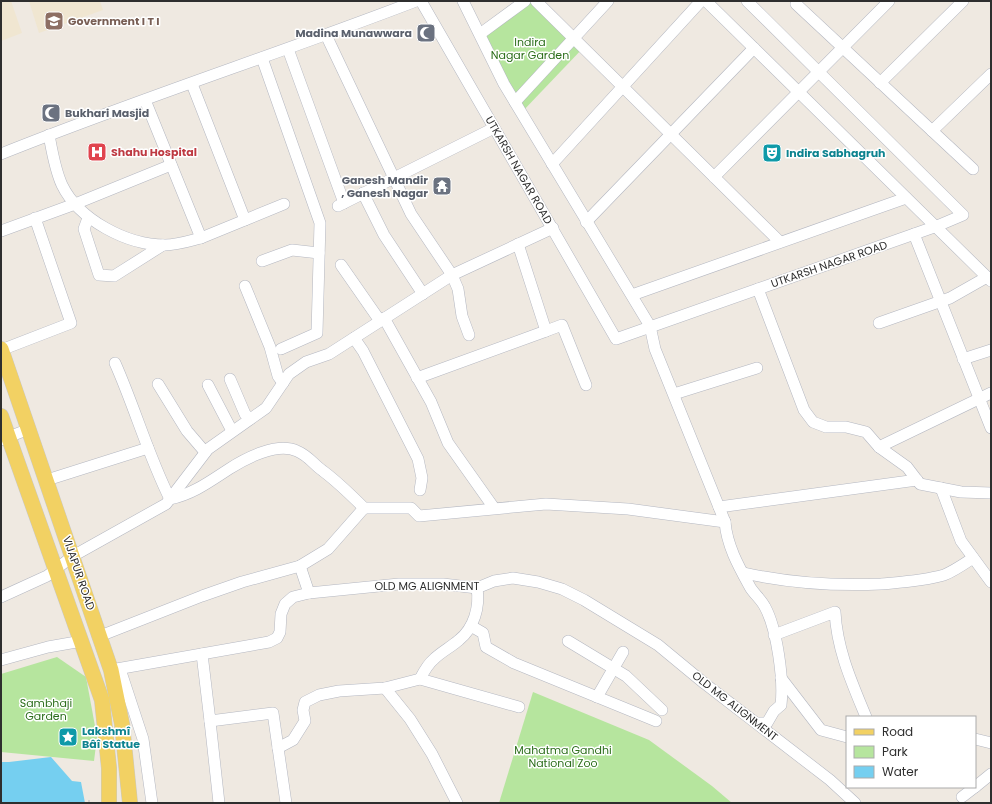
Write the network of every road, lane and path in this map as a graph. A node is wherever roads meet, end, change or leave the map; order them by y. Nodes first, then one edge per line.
1 (416, 1) edge
2 (421, 1) edge
3 (463, 1) edge
4 (525, 1) edge
5 (536, 1) edge
6 (608, 1) edge
7 (702, 1) edge
8 (706, 1) edge
9 (747, 1) edge
10 (797, 1) edge
11 (890, 1) edge
12 (963, 1) edge
13 (480, 34) junction
14 (326, 35) junction
15 (574, 37) junction
16 (842, 47) junction
17 (754, 48) junction
18 (288, 49) junction
19 (262, 58) junction
20 (819, 73) junction
21 (991, 74) edge
22 (880, 83) junction
23 (192, 84) junction
24 (623, 86) junction
25 (799, 93) junction
26 (145, 100) junction
27 (515, 102) junction
28 (494, 128) junction
29 (932, 131) junction
30 (671, 134) junction
31 (49, 135) junction
32 (1, 154) edge
33 (552, 164) junction
34 (171, 165) junction
35 (972, 170) dead end
36 (714, 177) junction
37 (393, 178) junction
38 (363, 193) junction
39 (906, 198) junction
40 (75, 204) junction
41 (284, 204) dead end
42 (35, 218) junction
43 (88, 218) junction
44 (245, 220) junction
45 (586, 222) junction
46 (935, 227) junction
47 (553, 228) junction
48 (1, 231) edge
49 (914, 234) junction
50 (201, 238) junction
51 (780, 242) junction
52 (518, 244) junction
53 (163, 245) junction
54 (319, 253) junction
55 (262, 261) dead end
56 (341, 265) dead end
57 (452, 275) junction
58 (989, 279) edge
59 (245, 286) dead end
60 (758, 289) junction
61 (423, 294) junction
62 (632, 295) junction
63 (940, 301) junction
64 (382, 319) junction
65 (879, 323) dead end
66 (650, 326) junction
67 (546, 331) junction
68 (469, 335) dead end
69 (354, 338) junction
70 (281, 349) dead end
71 (1, 350) edge
72 (991, 350) edge
73 (963, 359) junction
74 (115, 363) dead end
75 (757, 368) dead end
76 (417, 378) junction
77 (230, 379) dead end
78 (283, 383) junction
79 (158, 384) dead end
80 (208, 385) dead end
81 (586, 385) dead end
82 (991, 393) edge
83 (674, 394) junction
84 (979, 399) junction
85 (1, 416) edge
86 (250, 419) junction
87 (991, 428) edge
88 (29, 429) junction
89 (232, 431) junction
90 (5, 439) edge
91 (879, 447) junction
92 (148, 448) junction
93 (205, 452) junction
94 (47, 480) junction
95 (917, 480) junction
96 (941, 488) junction
97 (420, 490) dead end
98 (991, 493) edge
99 (170, 499) junction
100 (719, 507) junction
101 (364, 508) junction
102 (494, 508) junction
103 (725, 522) junction
104 (73, 556) junction
105 (973, 558) junction
106 (300, 566) junction
107 (56, 570) junction
108 (744, 574) junction
109 (991, 582) edge
110 (477, 588) junction
111 (309, 593) junction
112 (1, 597) edge
113 (471, 626) junction
114 (774, 635) junction
115 (100, 636) junction
116 (82, 641) junction
117 (568, 641) dead end
118 (623, 652) dead end
119 (202, 654) junction
120 (1, 660) edge
121 (614, 668) junction
122 (115, 669) junction
123 (781, 678) junction
124 (420, 679) junction
125 (385, 688) junction
126 (597, 697) junction
127 (519, 707) dead end
128 (662, 710) dead end
129 (866, 716) edge
130 (210, 721) junction
131 (656, 721) dead end
132 (758, 723) junction
133 (846, 737) edge
134 (976, 738) edge
135 (991, 743) edge
136 (278, 748) junction
137 (991, 774) edge
138 (976, 786) edge
139 (974, 788) edge
140 (962, 797) dead end
141 (89, 800) dead end
142 (89, 803) edge
143 (110, 803) edge
144 (130, 803) edge
145 (152, 803) edge
146 (219, 803) edge
147 (286, 803) edge
148 (457, 803) edge
149 (855, 803) edge

1 - 14 street
2 - 28 street, UTKARSH NAGAR ROAD
3 - 13 street
4 - 13 street
5 - 15 street
6 - 15 street
7 - 24 street
8 - 17 street
9 - 20 street
10 - 16 street
11 - 16 street
12 - 22 street
13 - 27 street
14 - 18 street
14 - 37 street
15 - 24 street
15 - 27 street
16 - 20 street
16 - 22 street
17 - 25 street
17 - 30 street
18 - 19 street
18 - 38 street
19 - 23 street
19 - 54 street
20 - 25 street
20 - 46 street, UTKARSH NAGAR ROAD
21 - 29 street
22 - 29 street
23 - 26 street
23 - 44 street
24 - 30 street
24 - 33 street
25 - 36 street
25 - 39 street
26 - 31 street
26 - 34 street
27 - 33 street
28 - 37 street
28 - 47 street, UTKARSH NAGAR ROAD
29 - 35 street
30 - 36 street
30 - 45 street
31 - 32 street
31 - 40 street
33 - 45 street
34 - 40 street
34 - 50 street
36 - 51 street
37 - 38 street
37 - 57 street
38 - 61 street
39 - 46 street
39 - 51 street
40 - 42 street
40 - 43 street
41 - 44 street
42 - 48 street
42 - 71 street
43 - 53 street
43 - 53 street
44 - 50 street
45 - 62 street
46 - 49 street, UTKARSH NAGAR ROAD
46 - 58 street
47 - 52 street
47 - 66 street, UTKARSH NAGAR ROAD
49 - 60 street, UTKARSH NAGAR ROAD
49 - 63 street
50 - 53 street
51 - 62 street
52 - 57 street
52 - 67 street
54 - 55 street
54 - 70 street
56 - 64 street
57 - 61 street
57 - 68 street
58 - 63 street
59 - 78 street
60 - 66 street, UTKARSH NAGAR ROAD
60 - 91 street
61 - 64 street
62 - 66 street
63 - 65 street
63 - 73 street
64 - 69 street
64 - 76 street
66 - 83 street
67 - 76 street
67 - 81 street
69 - 78 street
69 - 97 street
71 - 88 main road, VIJAPUR ROAD
72 - 73 street
73 - 84 street
74 - 92 street
75 - 83 street
76 - 102 street
77 - 86 street
78 - 86 street
79 - 93 street
80 - 89 street
82 - 84 street
83 - 100 street
84 - 87 street
84 - 91 street
85 - 90 main road, VIJAPUR ROAD
86 - 89 street
88 - 90 street
88 - 94 main road, VIJAPUR ROAD
89 - 93 street
90 - 107 main road, VIJAPUR ROAD
91 - 95 street
92 - 94 street
92 - 99 street
93 - 99 street
94 - 104 main road, VIJAPUR ROAD
95 - 96 street
95 - 100 street
96 - 98 street
96 - 105 street
99 - 101 street
99 - 104 street
100 - 103 street
101 - 102 street
101 - 106 street
102 - 103 street
103 - 108 street
104 - 107 street
104 - 115 main road, VIJAPUR ROAD
105 - 108 street
105 - 109 street
106 - 111 street
106 - 115 street
107 - 112 street
107 - 116 main road, VIJAPUR ROAD
108 - 114 street
110 - 111 street, OLD MG ALIGNMENT
110 - 113 street
110 - 132 street, OLD MG ALIGNMENT
111 - 119 street, OLD MG ALIGNMENT
113 - 124 street
113 - 126 street
114 - 123 street
114 - 129 street
115 - 122 main road, VIJAPUR ROAD
116 - 120 street
116 - 143 main road, VIJAPUR ROAD
117 - 121 street
118 - 121 street
119 - 122 street
119 - 130 street
121 - 126 street
121 - 128 street
122 - 144 main road, VIJAPUR ROAD
122 - 145 street
123 - 132 street
123 - 133 street
124 - 125 street
124 - 127 street
125 - 136 street
125 - 148 street
126 - 131 street
130 - 136 street
130 - 146 street
132 - 149 street, OLD MG ALIGNMENT
134 - 135 street
136 - 147 street
137 - 138 street
139 - 140 street
141 - 142 path

